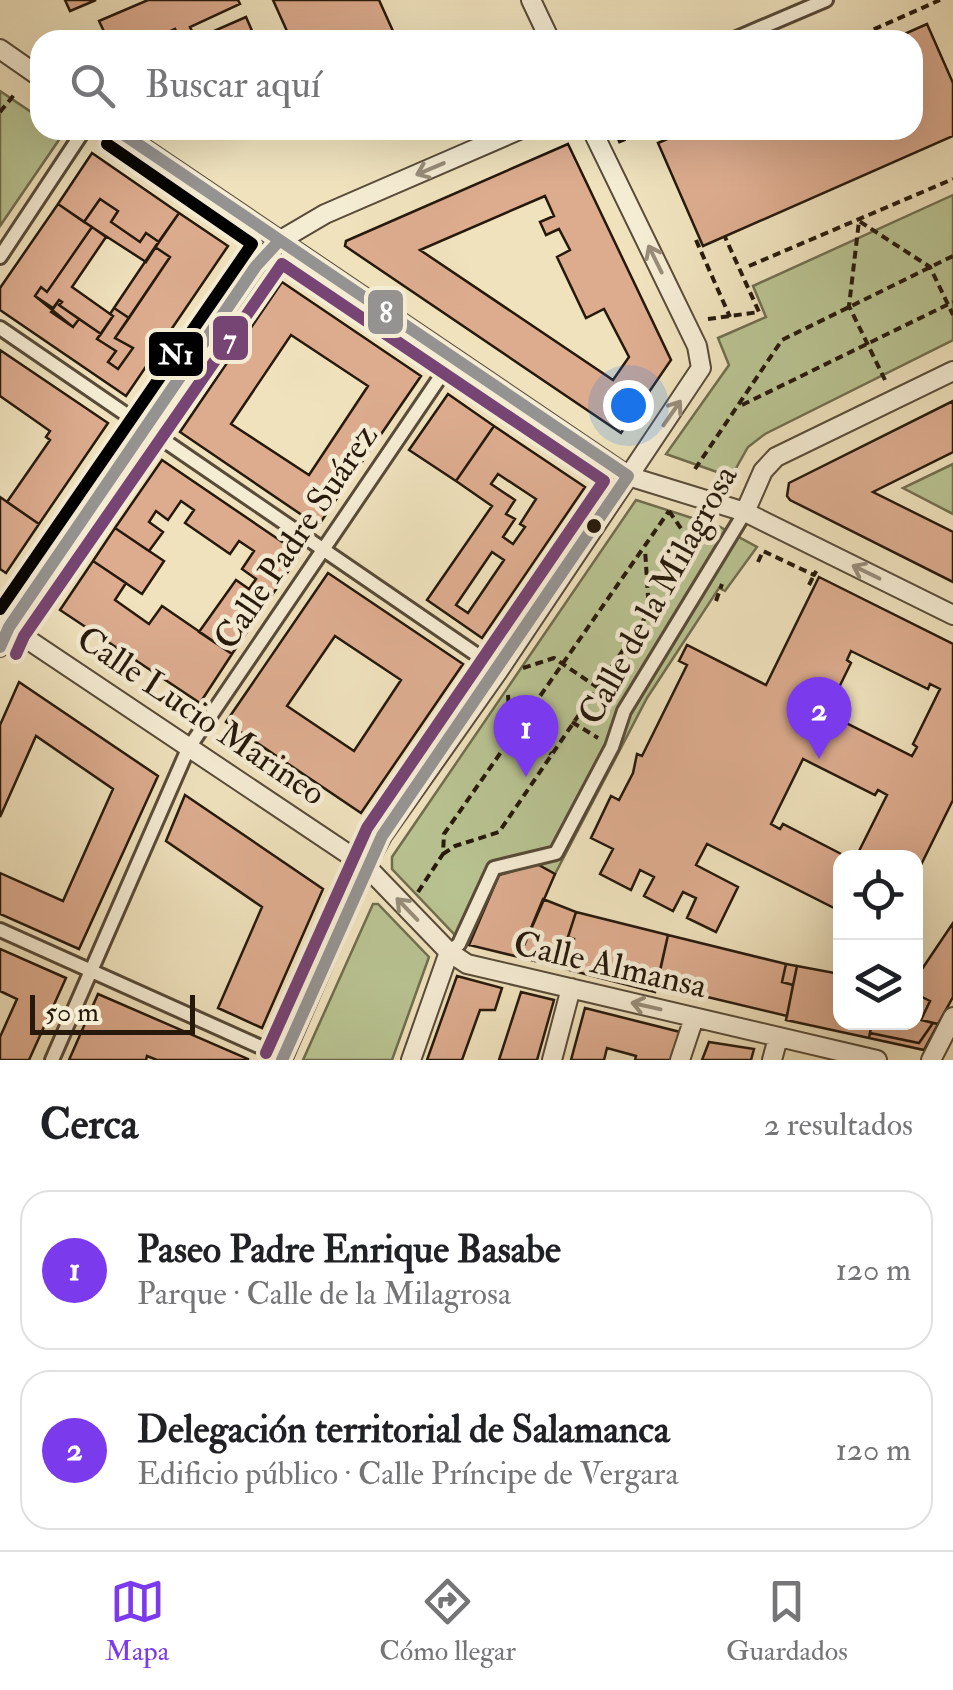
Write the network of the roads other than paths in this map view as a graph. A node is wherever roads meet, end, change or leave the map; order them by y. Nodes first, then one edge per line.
1 (531, 0) edge
2 (826, 0) edge
3 (545, 30) edge
4 (756, 30) edge
5 (0, 49) edge
6 (30, 70) edge
7 (77, 140) edge
8 (132, 140) edge
9 (496, 140) edge
10 (597, 140) edge
11 (278, 241) junction
12 (0, 258) edge
13 (0, 328) edge
14 (453, 358) junction
15 (953, 370) edge
16 (146, 428) junction
17 (628, 476) junction
18 (745, 512) junction
19 (324, 549) junction
20 (953, 616) edge
21 (5, 624) edge
22 (0, 647) edge
23 (507, 674) junction
24 (188, 750) junction
25 (366, 866) junction
26 (0, 930) edge
27 (449, 952) junction
28 (91, 970) junction
29 (571, 988) junction
30 (694, 1018) junction
31 (953, 1018) edge
32 (778, 1038) junction
33 (283, 1059) edge
34 (52, 1060) edge
35 (411, 1060) edge
36 (552, 1060) edge
37 (680, 1060) edge
38 (772, 1060) edge
39 (877, 1060) edge
40 (931, 1060) edge

1 - 3 street
2 - 4 street
5 - 6 street
7 - 12 street
8 - 11 street
9 -> 11 street
17 -> 10 street
11 - 14 street
11 - 16 street
13 - 16 street
14 - 17 street
14 - 19 street, Calle Padre Suárez
15 - 18 street, Calle de la Milagrosa
16 - 19 street
16 - 21 street
17 - 18 street
17 - 23 street
20 -> 18 street
18 - 27 street, Calle de la Milagrosa
19 - 23 street
19 - 24 street, Calle Padre Suárez
21 - 22 street
21 - 24 street, Calle Lucio Marineo
23 - 25 street
24 - 25 street, Calle Lucio Marineo
24 - 28 street, Calle Padre Suárez
27 -> 25 street, Calle Almansa
25 - 33 street
26 - 28 street
27 - 29 street, Calle Almansa
27 - 35 street
28 - 33 street
28 - 34 street, Calle Padre Suárez
30 -> 29 street, Calle Almansa
29 - 36 street
30 - 32 street, Calle Almansa
30 - 37 street
31 - 40 street
32 - 38 street
32 - 39 street, Calle Almansa

